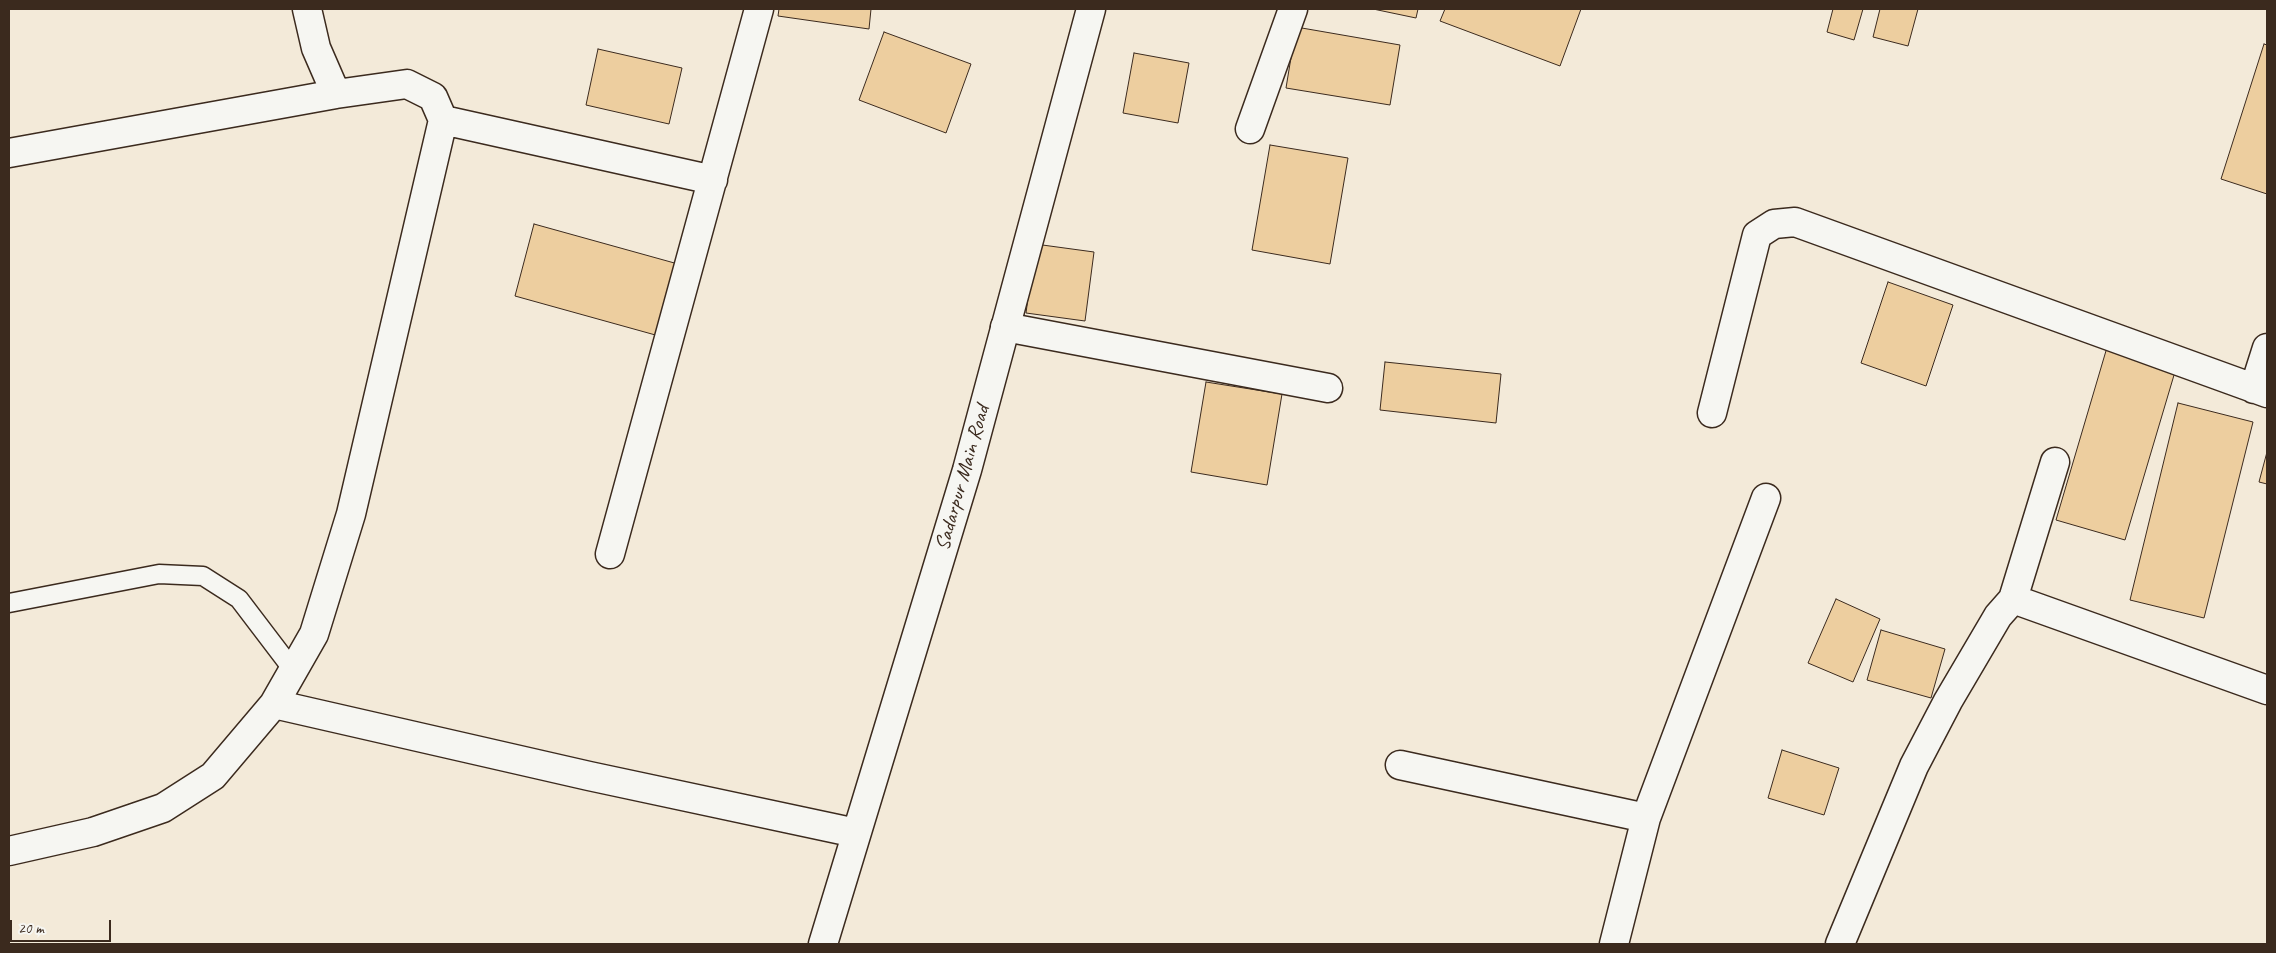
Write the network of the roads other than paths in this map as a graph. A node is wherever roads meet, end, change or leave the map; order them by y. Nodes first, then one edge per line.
1 (307, 9) edge
2 (759, 9) edge
3 (1091, 9) edge
4 (1293, 9) edge
5 (336, 94) junction
6 (443, 120) junction
7 (1250, 129) dead end
8 (9, 153) edge
9 (713, 180) junction
10 (1005, 327) junction
11 (2267, 348) edge
12 (1328, 388) dead end
13 (2261, 391) edge
14 (1712, 413) dead end
15 (2055, 462) dead end
16 (1766, 498) dead end
17 (610, 554) dead end
18 (2013, 599) junction
19 (9, 603) edge
20 (293, 670) junction
21 (2267, 690) edge
22 (274, 704) junction
23 (1400, 765) dead end
24 (1646, 818) junction
25 (856, 834) junction
26 (9, 851) edge
27 (822, 944) edge
28 (1614, 944) edge
29 (1840, 944) edge

1 - 5 street
2 - 9 street
3 - 10 street, Sadarpur Main Road
4 - 7 street
5 - 6 street
5 - 8 street
6 - 9 street
6 - 20 street
9 - 17 street
10 - 12 street
10 - 25 street, Sadarpur Main Road
11 - 13 street
13 - 14 street
15 - 18 street
16 - 24 street
18 - 21 street
18 - 29 street
19 - 20 lane
20 - 22 street
22 - 25 street
22 - 26 street
23 - 24 street
24 - 28 street
25 - 27 street, Sadarpur Main Road

